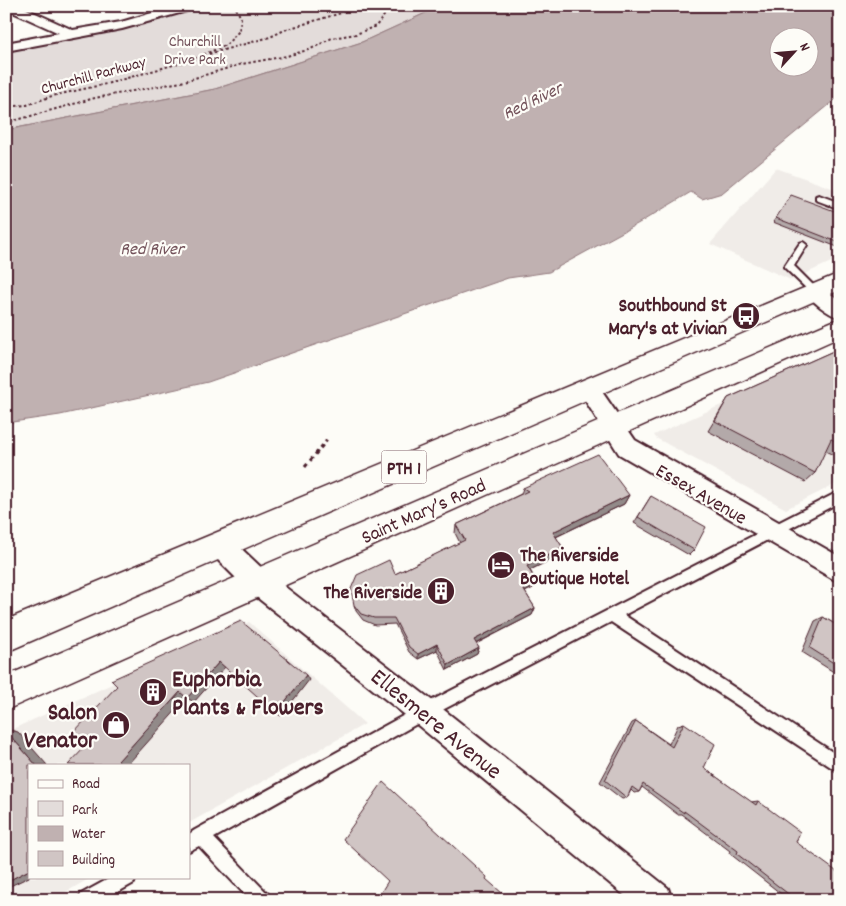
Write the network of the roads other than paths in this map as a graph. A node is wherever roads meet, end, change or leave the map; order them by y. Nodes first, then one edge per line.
1 (10, 6) edge
2 (190, 6) edge
3 (73, 35) junction
4 (6, 47) edge
5 (820, 198) dead end
6 (840, 206) edge
7 (803, 245) dead end
8 (840, 281) edge
9 (815, 292) junction
10 (840, 311) edge
11 (840, 327) edge
12 (589, 389) junction
13 (613, 426) junction
14 (840, 496) edge
15 (769, 532) junction
16 (220, 545) junction
17 (840, 571) edge
18 (258, 582) junction
19 (612, 615) junction
20 (6, 636) edge
21 (6, 693) edge
22 (424, 712) junction
23 (840, 766) edge
24 (195, 840) edge
25 (126, 878) edge
26 (87, 900) edge
27 (262, 900) edge
28 (656, 900) edge

1 - 3 street
2 - 3 street
3 - 4 street
5 - 6 lane
7 - 9 lane
8 - 9 highway, PTH 1
9 - 10 street
9 - 12 highway, PTH 1
11 - 13 highway, Saint Mary’s Road / PTH 1
12 - 13 street, Essex Avenue
12 - 16 highway, PTH 1
13 - 15 street, Essex Avenue
13 - 18 highway, Saint Mary’s Road / PTH 1
14 - 15 lane
15 - 17 street, Essex Avenue
15 - 19 lane
16 - 18 street, Ellesmere Avenue
16 - 20 highway, PTH 1
18 - 21 highway, Saint Mary’s Road / PTH 1
18 - 22 street, Ellesmere Avenue
19 - 22 lane
19 - 23 lane
22 - 24 lane
22 - 28 street, Ellesmere Avenue
24 - 27 lane
25 - 26 lane

